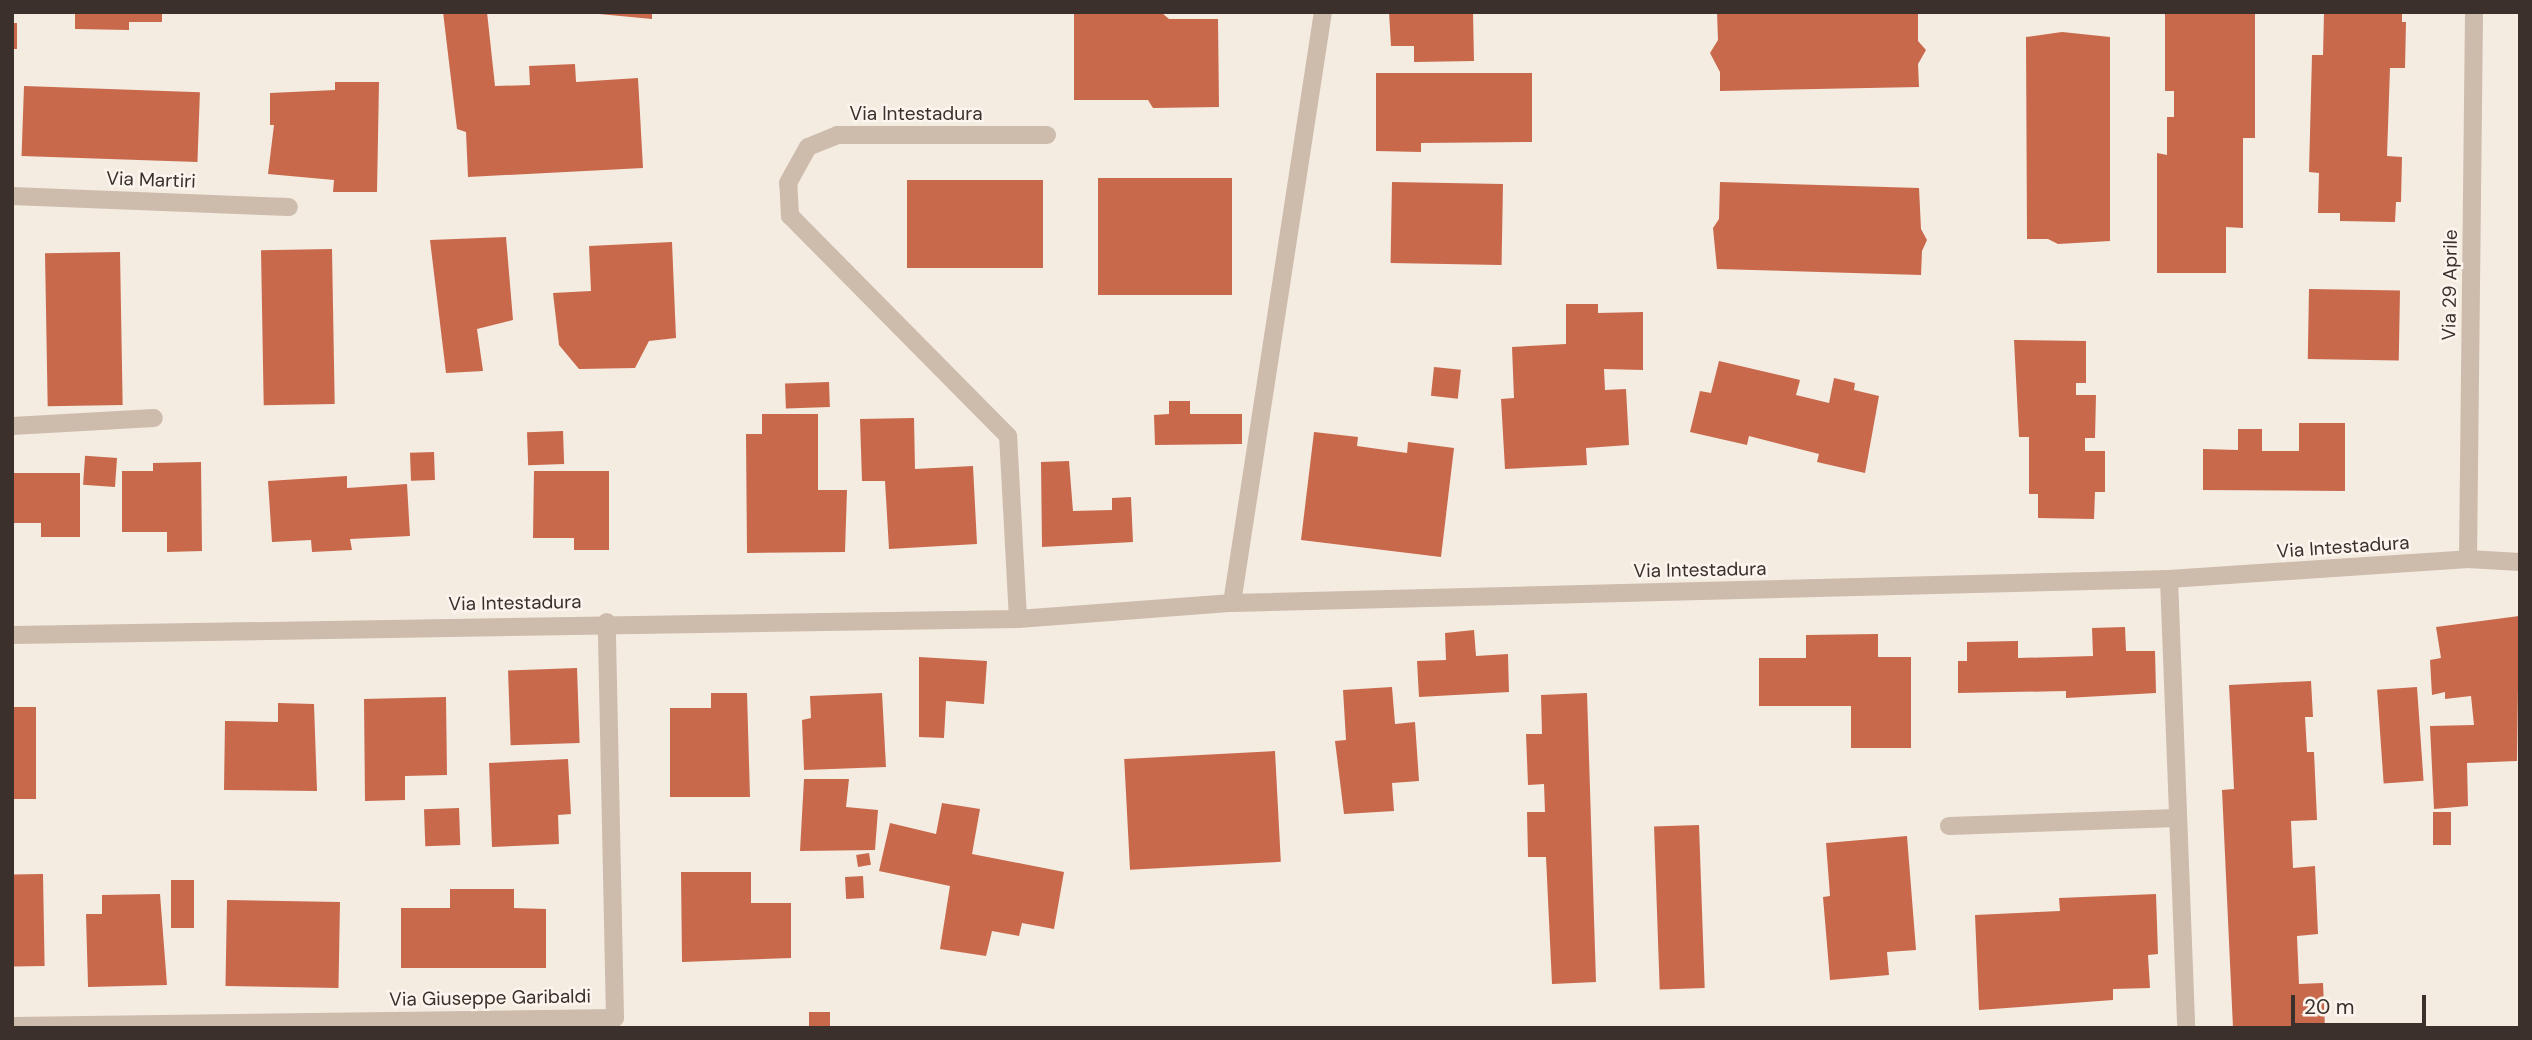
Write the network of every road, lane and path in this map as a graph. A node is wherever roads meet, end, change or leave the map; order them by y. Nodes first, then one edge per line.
1 (1323, 12) edge
2 (2473, 12) edge
3 (1047, 135) dead end
4 (12, 196) edge
5 (289, 207) dead end
6 (154, 418) dead end
7 (12, 426) edge
8 (2468, 559) junction
9 (2520, 562) edge
10 (2169, 579) junction
11 (1232, 603) junction
12 (1018, 619) junction
13 (607, 622) junction
14 (12, 635) edge
15 (2176, 818) junction
16 (1949, 826) dead end
17 (12, 1026) edge
18 (2186, 1028) edge

1 - 11 street
2 - 8 street, Via 29 Aprile
3 - 12 street, Via Intestadura
4 - 5 street, Via Martiri
6 - 7 street
8 - 9 street, Via Intestadura
8 - 10 street, Via Intestadura
10 - 11 street, Via Intestadura
10 - 15 street
11 - 12 street, Via Intestadura
12 - 13 street, Via Intestadura
13 - 14 street, Via Intestadura
13 - 17 street, Via Giuseppe Garibaldi
15 - 16 street
15 - 18 street

